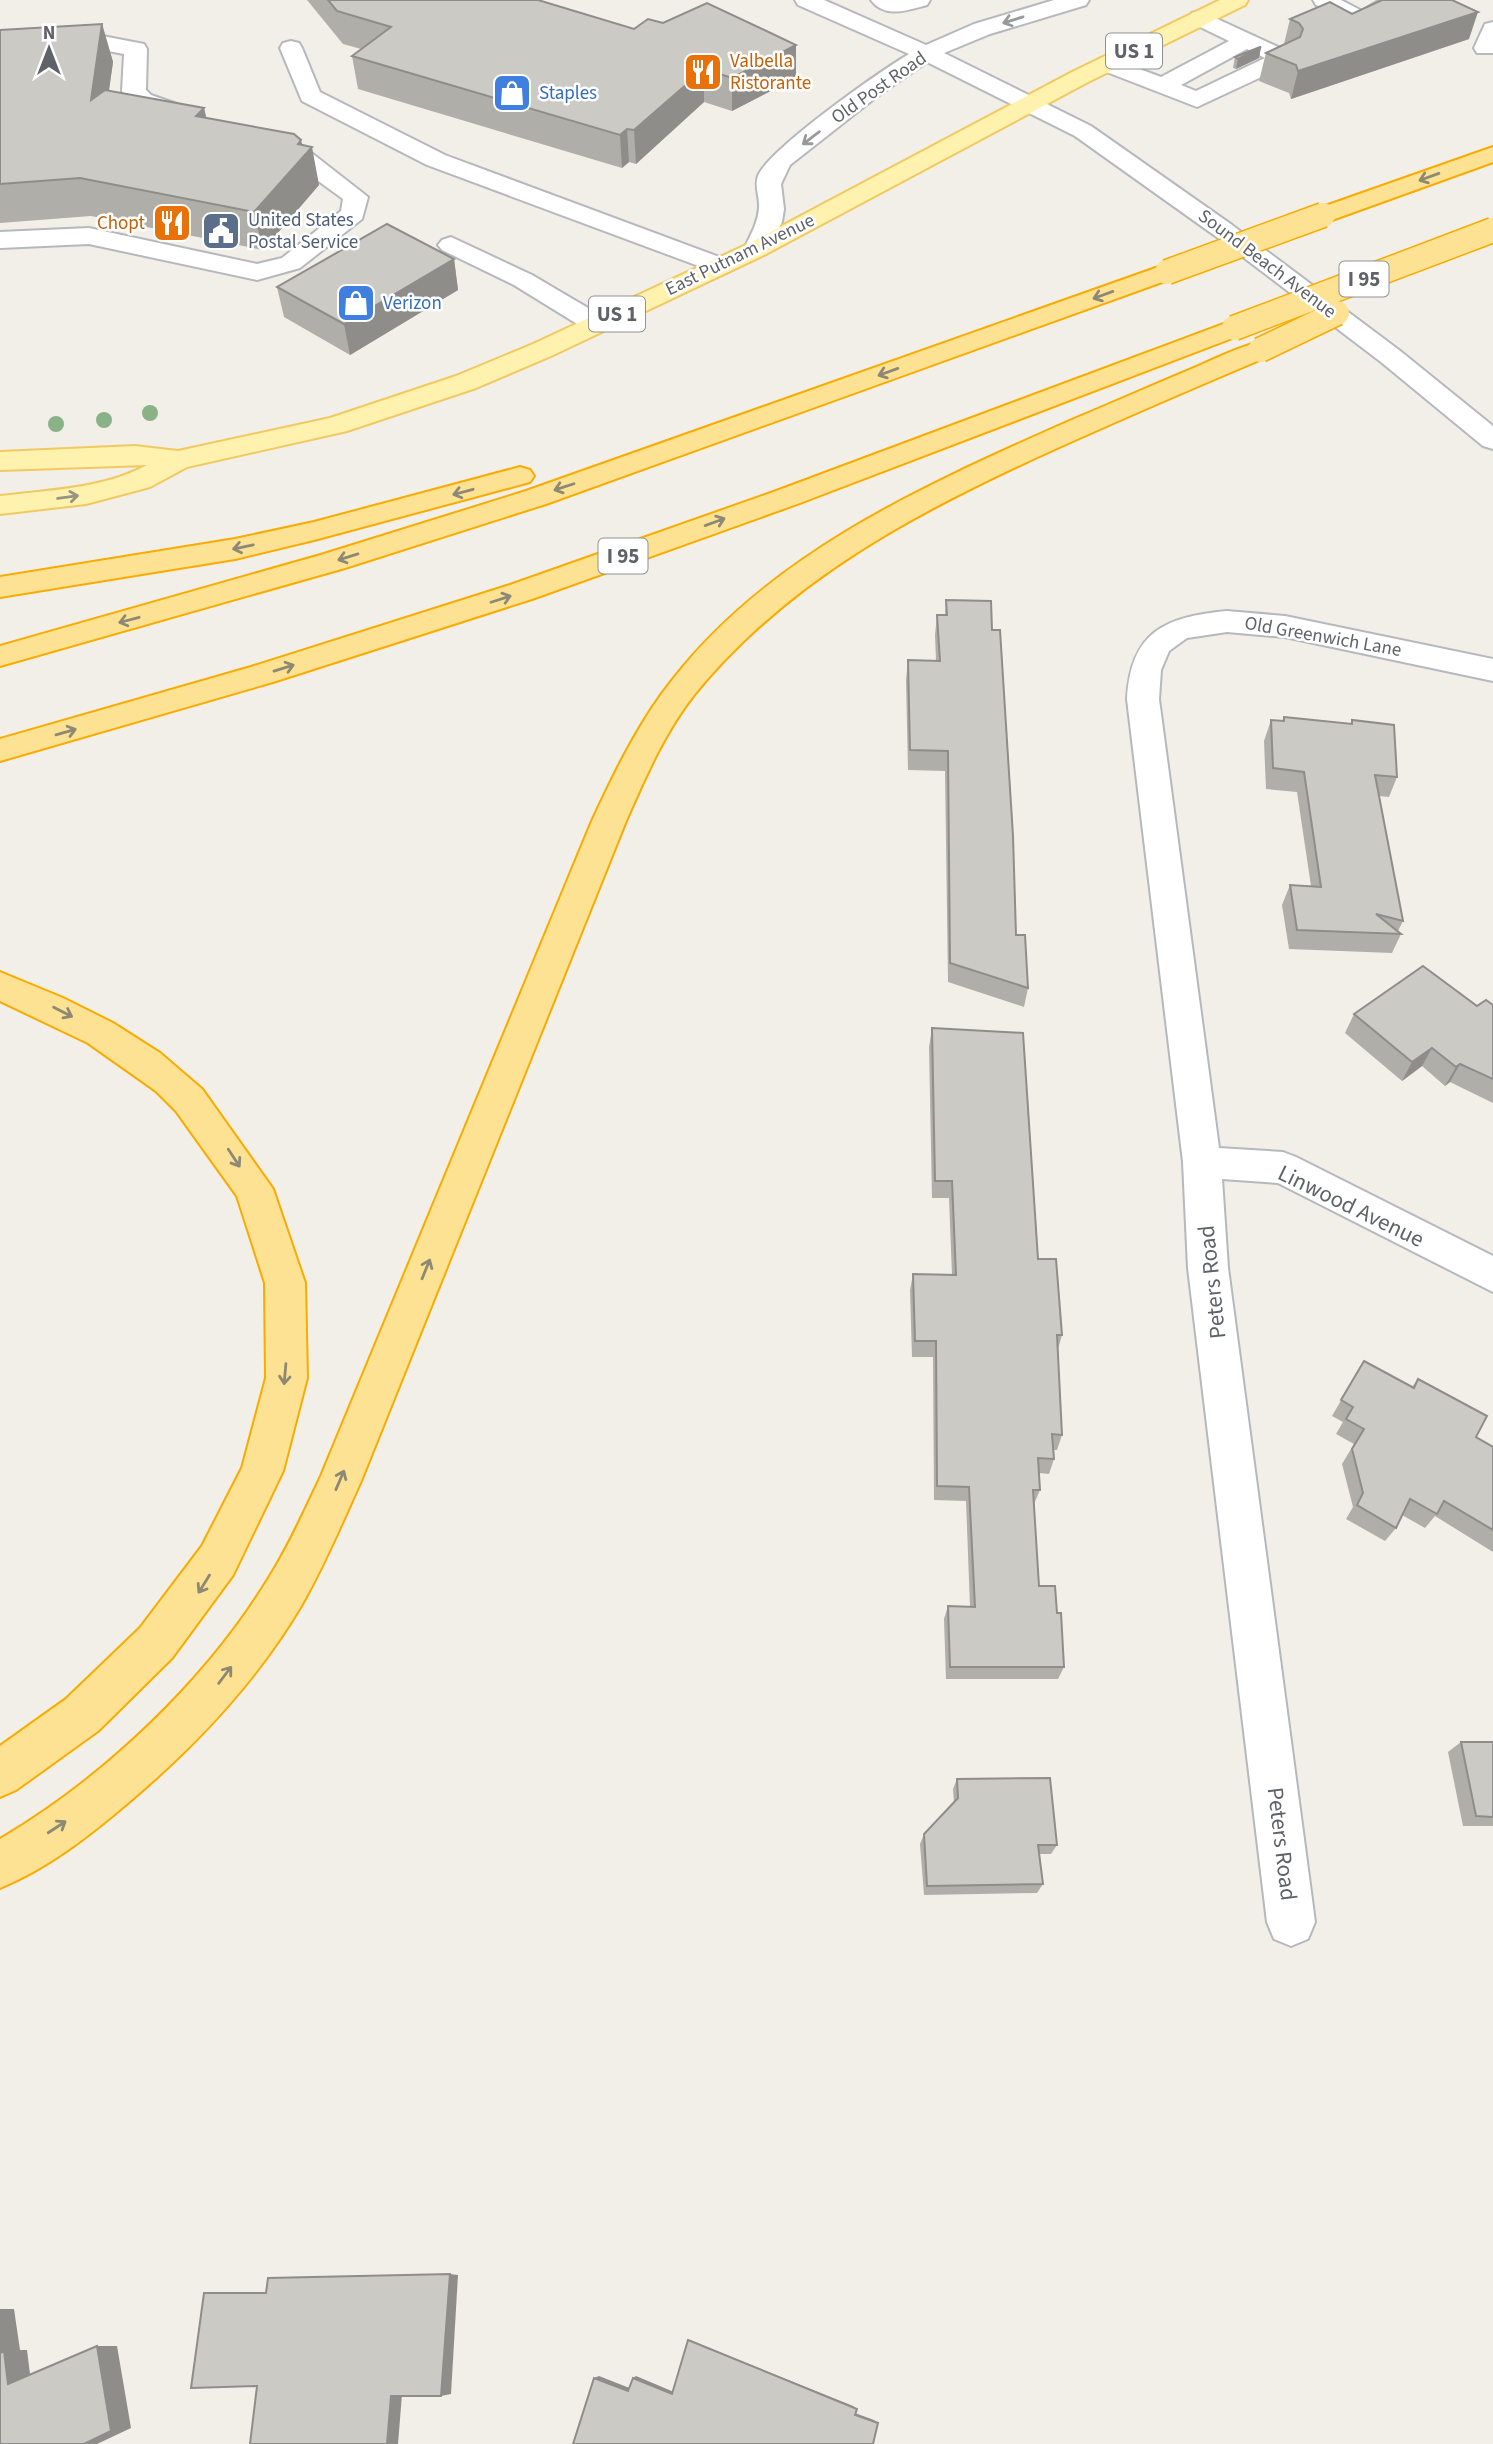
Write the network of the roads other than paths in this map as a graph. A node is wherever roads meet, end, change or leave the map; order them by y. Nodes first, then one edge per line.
1 (806, 0) edge
2 (882, 0) edge
3 (919, 0) edge
4 (1237, 0) edge
5 (1324, 0) edge
6 (1396, 0) edge
7 (1072, 1) edge
8 (1200, 18) junction
9 (1246, 41) junction
10 (0, 43) edge
11 (291, 48) dead end
12 (925, 54) junction
13 (1107, 64) junction
14 (1162, 86) junction
15 (1031, 103) junction
16 (208, 124) edge
17 (248, 138) edge
18 (1493, 154) edge
19 (1493, 232) edge
20 (0, 240) edge
21 (451, 245) dead end
22 (757, 249) junction
23 (721, 266) junction
24 (596, 324) junction
25 (1247, 339) junction
26 (836, 391) junction
27 (1493, 440) edge
28 (178, 460) junction
29 (0, 461) edge
30 (0, 505) edge
31 (0, 587) edge
32 (1157, 644) joint
33 (0, 656) edge
34 (1493, 670) edge
35 (0, 750) edge
36 (0, 986) edge
37 (1202, 1161) junction
38 (1493, 1275) edge
39 (0, 1774) edge
40 (0, 1864) edge
41 (1292, 1922) dead end

1 - 12 street, Sound Beach Avenue
2 - 3 street
4 - 8 main road, East Putnam Avenue / US 1
5 - 6 street
7 -> 12 street, Old Post Road
8 - 9 street
8 - 13 main road, East Putnam Avenue / US 1
9 - 14 street
9 - 14 street
10 - 16 street
11 - 23 street
12 - 15 street, Sound Beach Avenue
12 -> 22 street, Old Post Road
13 - 14 street
13 - 15 main road, East Putnam Avenue / US 1
15 - 22 main road, East Putnam Avenue / US 1
15 - 27 street, Sound Beach Avenue
17 - 20 street
18 -> 26 highway, bridge
19 - 25 highway, bridge
21 - 24 street
22 - 23 main road, East Putnam Avenue / US 1
23 - 24 main road, East Putnam Avenue / US 1
24 - 28 main road, East Putnam Avenue / US 1
35 -> 25 highway, I 95
40 -> 25 highway
26 -> 31 highway
26 -> 33 highway
28 - 29 main road, East Putnam Avenue / US 1
30 -> 28 main road, East Putnam Avenue / US 1
32 - 34 street, Old Greenwich Lane
32 - 37 street, Peters Road
36 -> 39 highway
37 - 38 street, Linwood Avenue
37 - 41 street, Peters Road

